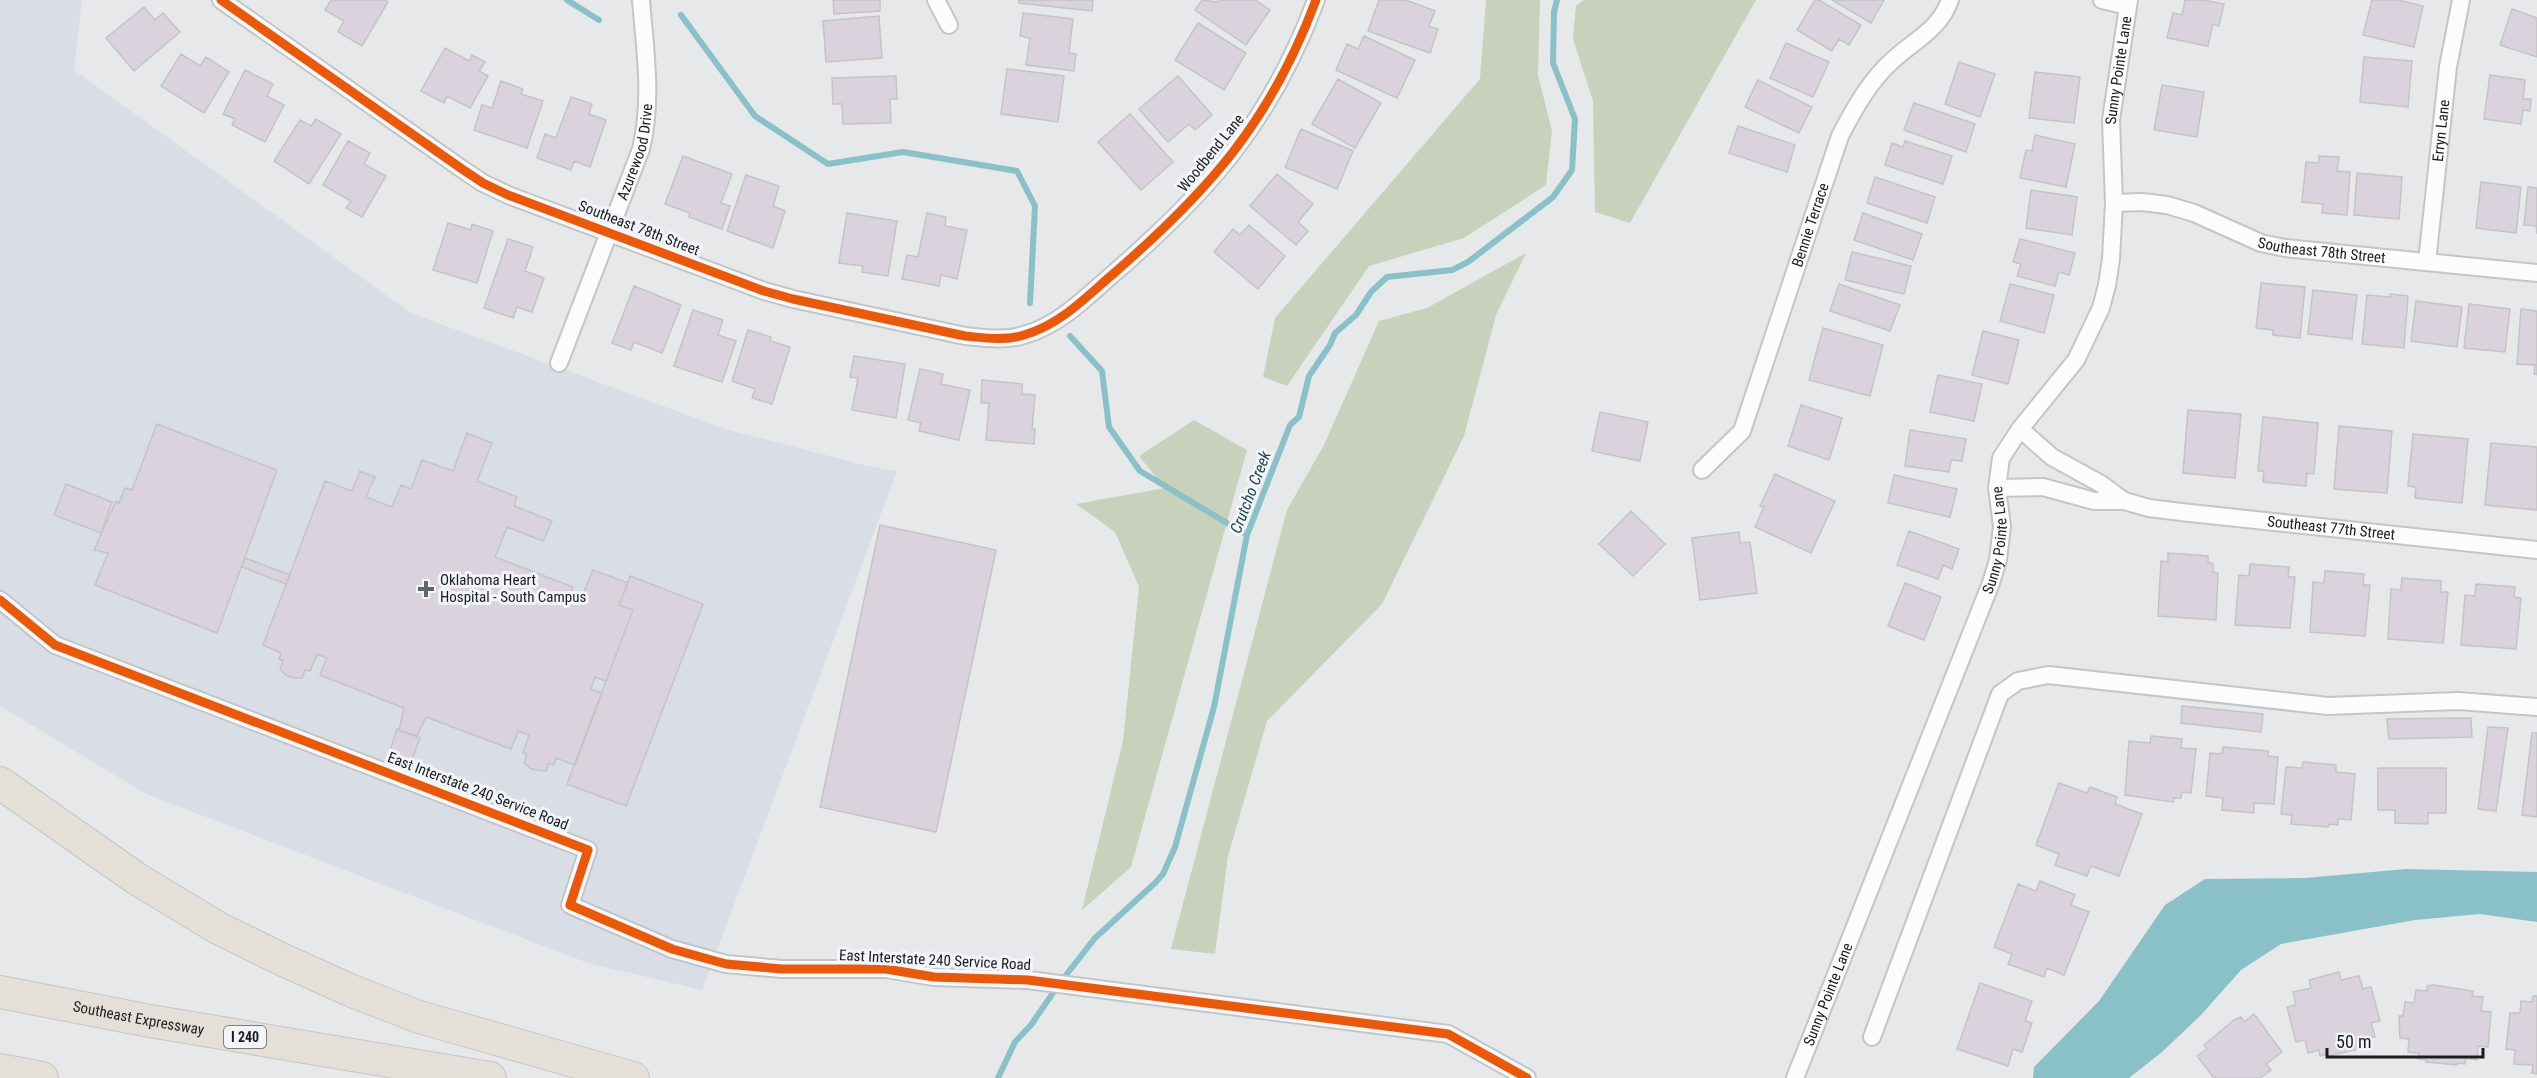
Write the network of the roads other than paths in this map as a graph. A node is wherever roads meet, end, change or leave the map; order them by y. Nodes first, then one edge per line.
1 (641, 0) edge
2 (936, 0) edge
3 (1316, 0) edge
4 (1950, 0) edge
5 (2102, 0) edge
6 (2461, 0) edge
7 (220, 1) edge
8 (2128, 3) edge
9 (949, 24) dead end
10 (2114, 203) junction
11 (609, 232) junction
12 (2427, 262) junction
13 (2537, 273) edge
14 (1088, 295) joint
15 (559, 363) dead end
16 (2020, 429) junction
17 (2063, 463) junction
18 (1702, 470) dead end
19 (1996, 488) junction
20 (2051, 489) junction
21 (2124, 501) junction
22 (2537, 550) edge
23 (0, 600) edge
24 (2537, 707) edge
25 (0, 783) edge
26 (0, 992) edge
27 (1872, 1037) dead end
28 (0, 1070) edge
29 (42, 1078) edge
30 (490, 1078) edge
31 (633, 1078) edge
32 (1527, 1078) edge
33 (1795, 1078) edge

1 - 11 street, Azurewood Drive
2 - 9 street
3 - 14 street, Woodbend Lane
4 - 18 street, Bennie Terrace
5 - 8 street
6 - 12 street, Erryn Lane
7 - 11 street, Southeast 78th Street
8 - 10 street, Sunny Pointe Lane
10 - 12 street, Southeast 78th Street
10 - 16 street, Sunny Pointe Lane
11 - 14 street, Southeast 78th Street
11 - 15 street, Azurewood Drive
12 - 13 street, Southeast 78th Street
16 - 17 street, Southeast 77th Street
16 - 19 street, Sunny Pointe Lane
17 - 20 street
17 - 21 street, Southeast 77th Street
19 - 20 street, Southeast 77th Street
19 - 33 street, Sunny Pointe Lane
20 - 21 street, Southeast 77th Street
21 - 22 street, Southeast 77th Street
23 - 32 street, East Interstate 240 Service Road
24 - 27 street
25 - 31 highway
26 - 30 highway, Southeast Expressway / I 240
28 - 29 highway

